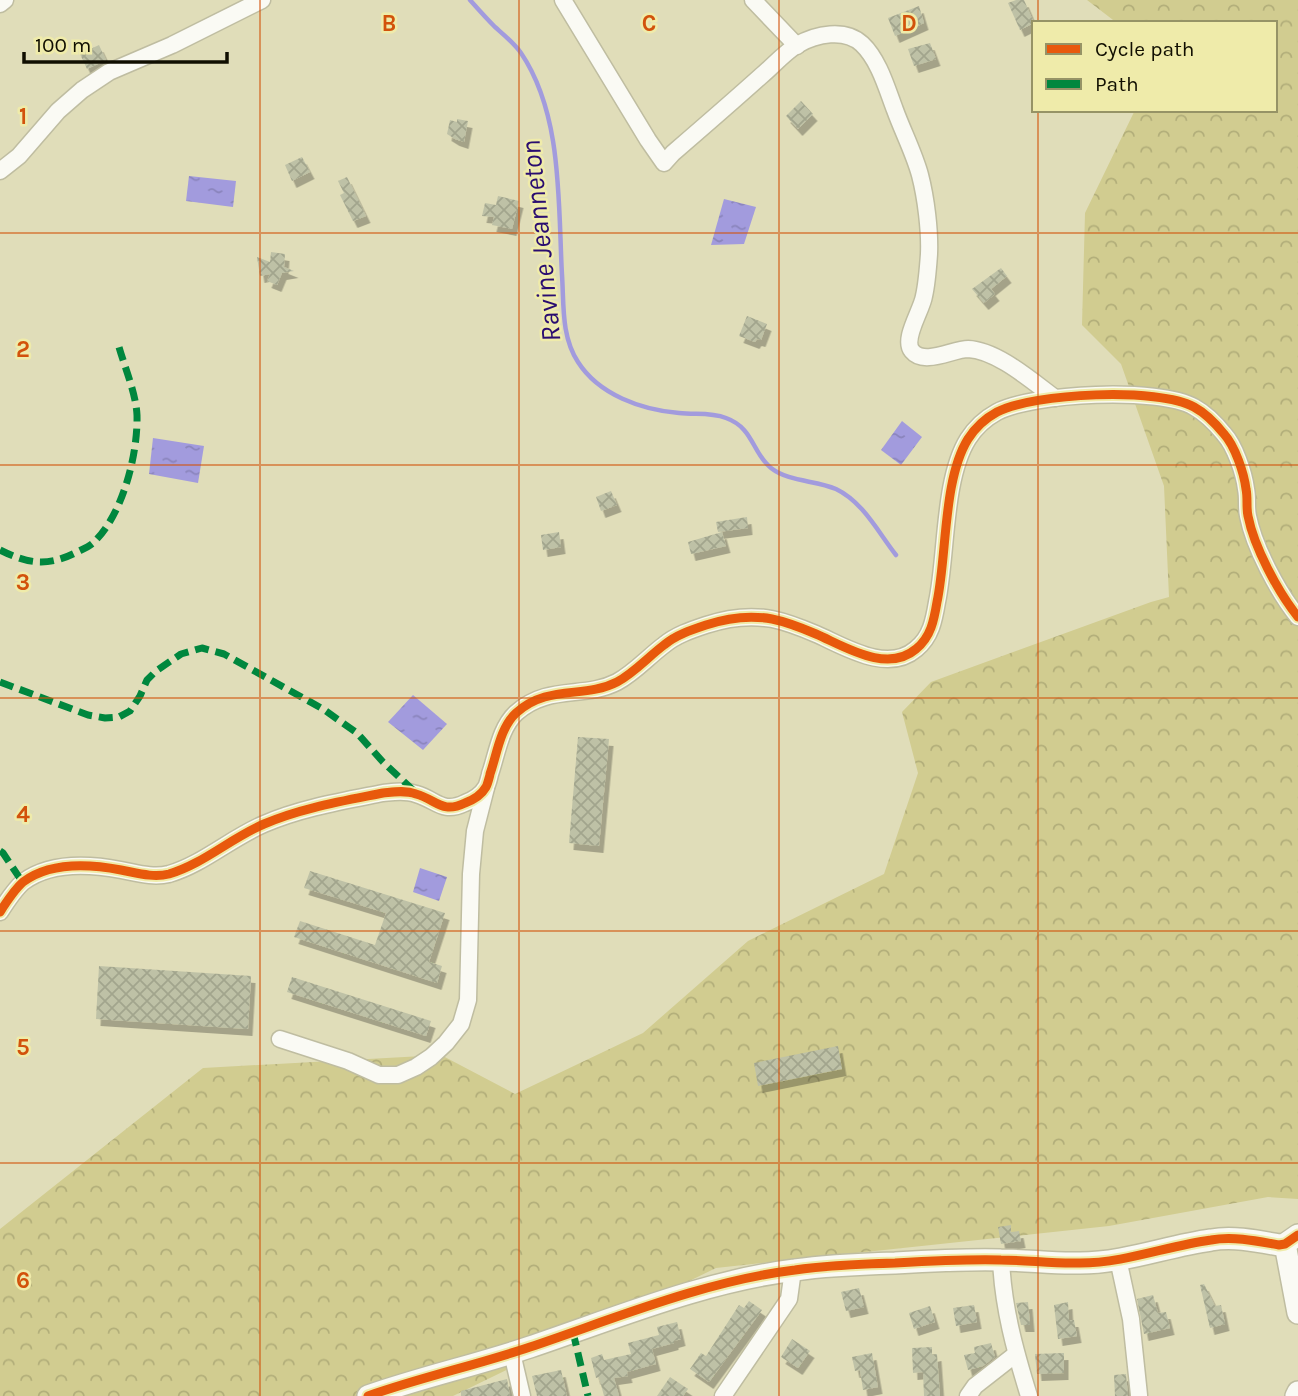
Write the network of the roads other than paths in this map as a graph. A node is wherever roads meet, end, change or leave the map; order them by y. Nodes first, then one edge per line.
1 (5, 0) edge
2 (262, 0) edge
3 (564, 0) edge
4 (753, 0) edge
5 (0, 4) edge
6 (797, 46) junction
7 (0, 171) edge
8 (1055, 398) junction
9 (1298, 617) edge
10 (486, 786) junction
11 (0, 912) edge
12 (280, 1039) dead end
13 (1292, 1240) edge
14 (1118, 1259) junction
15 (1001, 1260) junction
16 (793, 1270) junction
17 (1298, 1313) edge
18 (512, 1353) junction
19 (1016, 1354) junction
20 (1139, 1395) edge
21 (368, 1396) edge
22 (522, 1396) edge
23 (723, 1396) edge
24 (968, 1396) edge
25 (1029, 1396) edge

1 - 5 street
2 - 7 street
3 - 6 street
4 - 6 street
6 - 8 street
8 - 9 street
8 - 10 street
10 - 11 street
10 - 12 street
13 - 14 street
13 - 17 street
14 - 15 street
14 - 20 street
15 - 16 street
15 - 19 street
16 - 18 street
16 - 23 street
18 - 21 street
18 - 22 street
19 - 24 street
19 - 25 street

